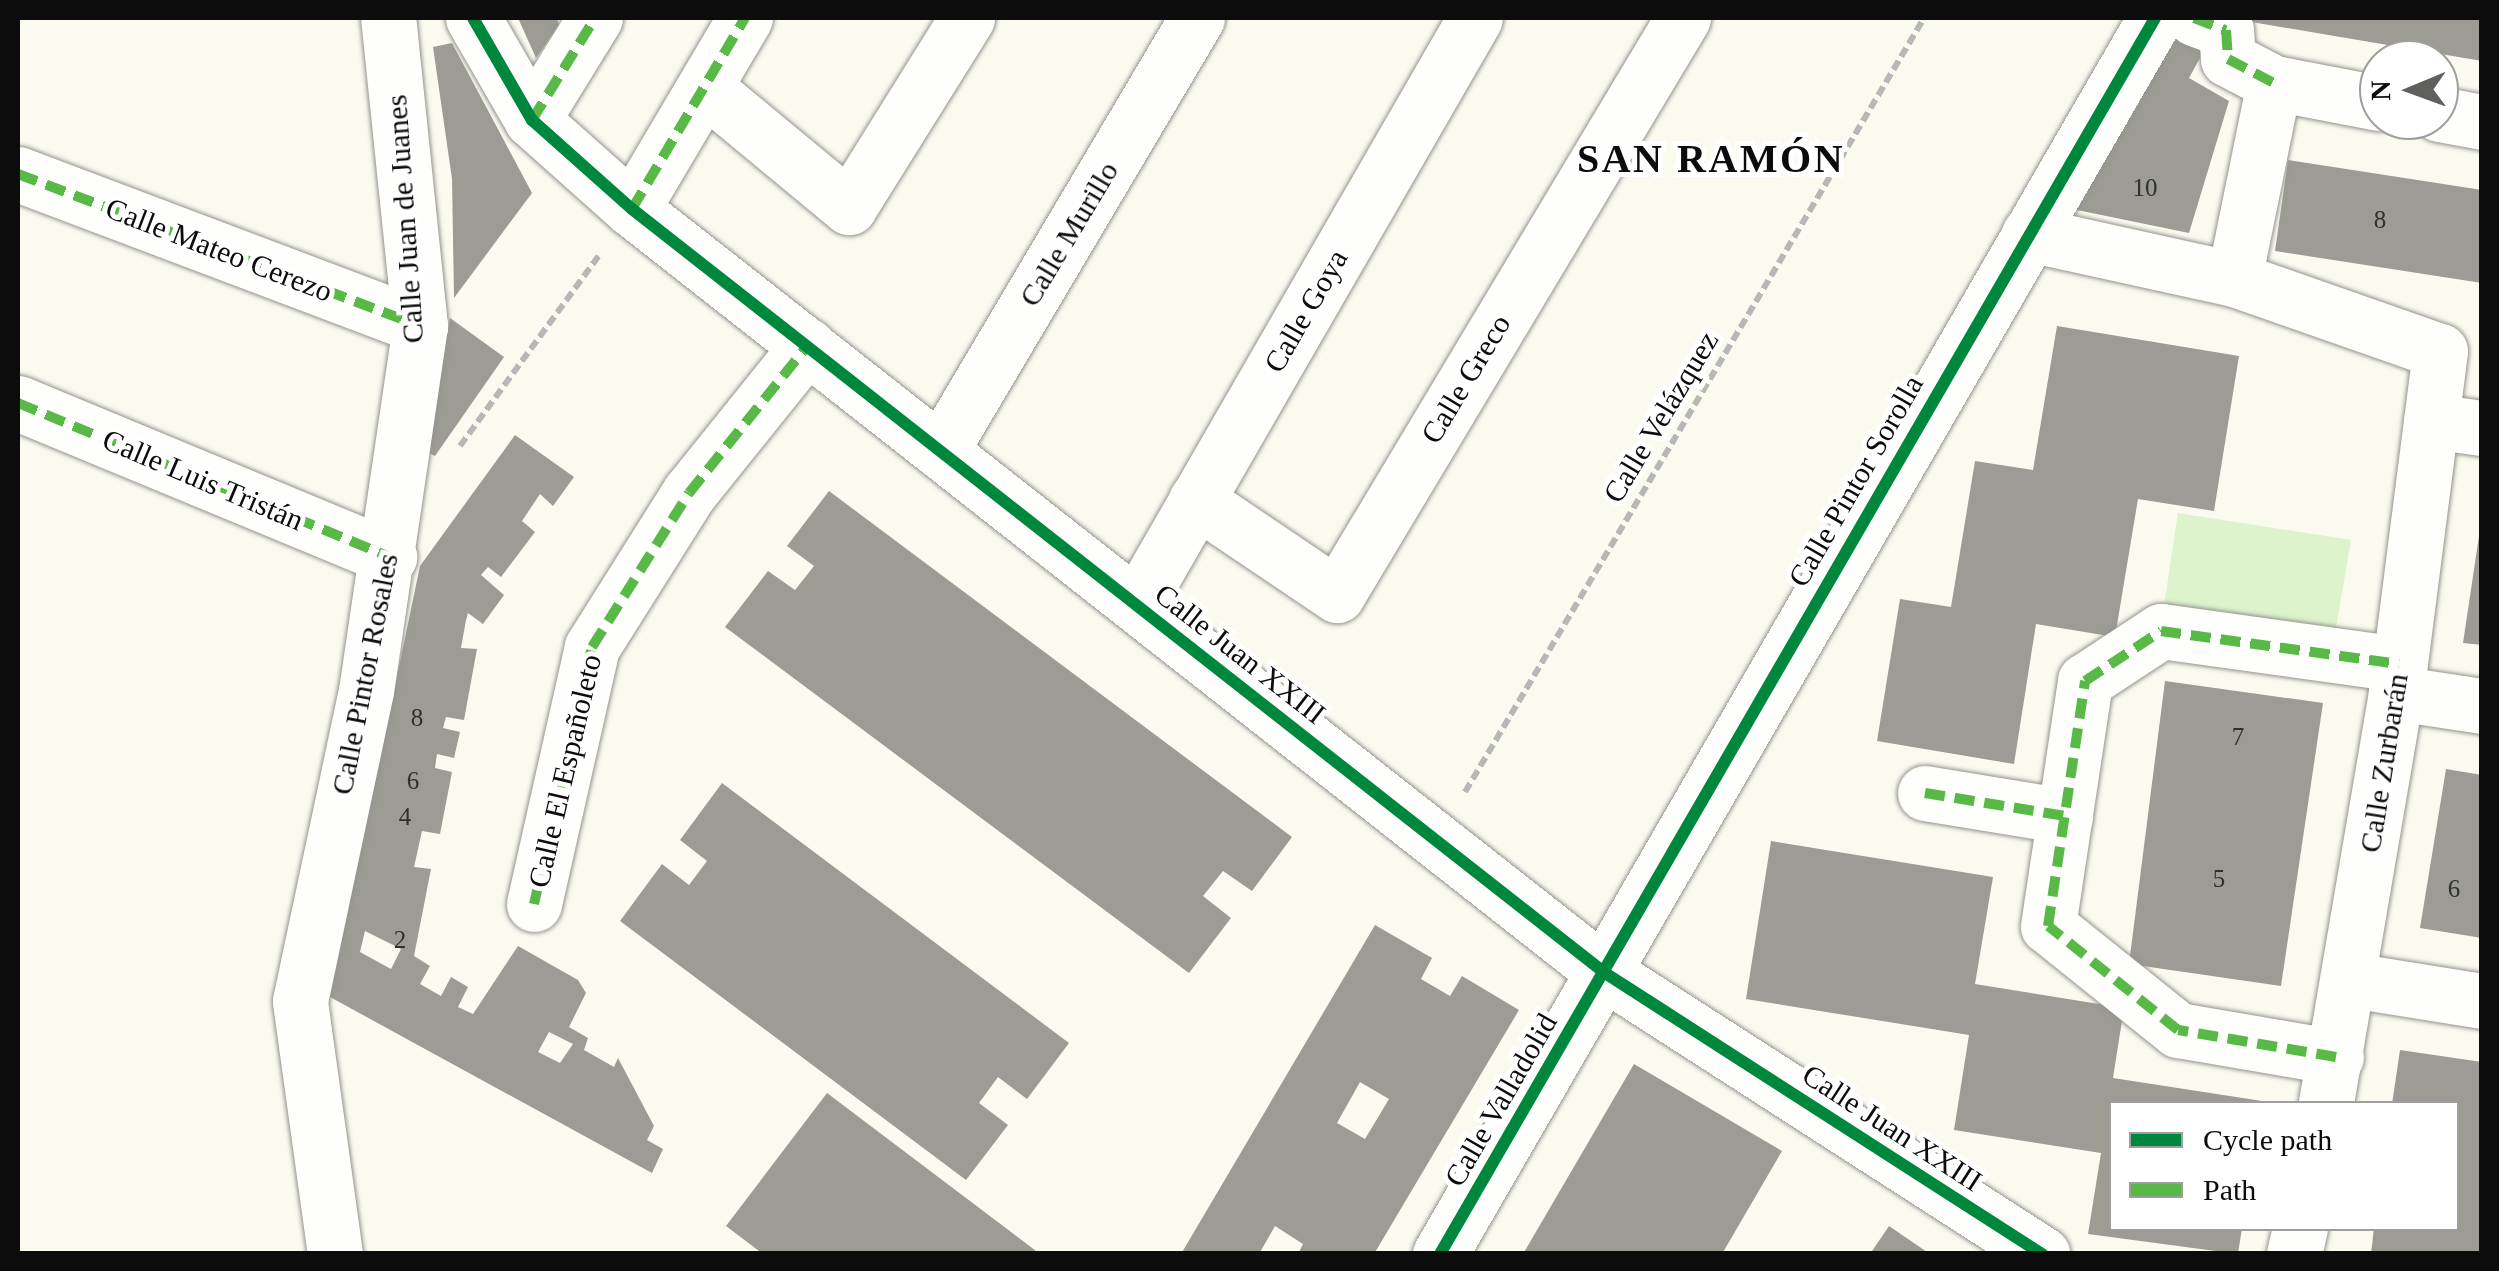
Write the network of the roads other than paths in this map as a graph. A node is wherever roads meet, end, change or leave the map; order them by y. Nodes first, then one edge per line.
1 (388, 18) edge
2 (473, 18) edge
3 (595, 18) edge
4 (745, 18) edge
5 (967, 18) edge
6 (1197, 18) edge
7 (1475, 18) edge
8 (1683, 18) edge
9 (2155, 18) edge
10 (2194, 18) edge
11 (2274, 84) junction
12 (705, 88) junction
13 (2359, 99) edge
14 (532, 120) junction
15 (18, 174) edge
16 (632, 209) junction
17 (2029, 234) junction
18 (2234, 279) junction
19 (420, 326) junction
20 (807, 346) junction
21 (18, 402) edge
22 (2456, 424) edge
23 (941, 450) junction
24 (1196, 500) junction
25 (390, 548) junction
26 (1137, 604) junction
27 (2398, 679) junction
28 (2482, 706) edge
29 (1925, 793) dead end
30 (2065, 816) junction
31 (534, 904) dead end
32 (1605, 972) junction
33 (2351, 980) junction
34 (2482, 1001) edge
35 (2331, 1080) edge
36 (336, 1254) edge
37 (1440, 1254) edge
38 (2042, 1254) edge

1 - 19 street, Calle Juan de Juanes
2 - 14 street, Calle Juan XXIII
3 - 14 street
4 - 12 street
5 - 12 street
6 - 23 street, Calle Murillo
7 - 24 street, Calle Goya
8 - 24 street, Calle Greco
9 - 17 street, Calle Pintor Sorolla
10 - 11 street
11 - 13 street
11 - 18 street
12 - 16 street
14 - 16 street, Calle Juan XXIII
15 - 19 street, Calle Mateo Cerezo
16 - 20 street, Calle Juan XXIII
17 - 18 street
17 - 32 street, Calle Pintor Sorolla
18 - 22 street, Calle Zurbarán
19 - 25 street, Calle Juan de Juanes
20 - 23 street, Calle Juan XXIII
20 - 31 street, Calle El Españoleto
21 - 25 street, Calle Luis Tristán
22 - 27 street, Calle Zurbarán
23 - 26 street, Calle Juan XXIII
24 - 26 street, Calle Goya
25 - 36 street, Calle Pintor Rosales
26 - 32 street, Calle Juan XXIII
27 - 28 street
27 - 30 street
27 - 33 street, Calle Zurbarán
29 - 30 street
30 - 35 street
32 - 37 street, Calle Valladolid
32 - 38 street, Calle Juan XXIII
33 - 34 street
33 - 35 street, Calle Zurbarán

